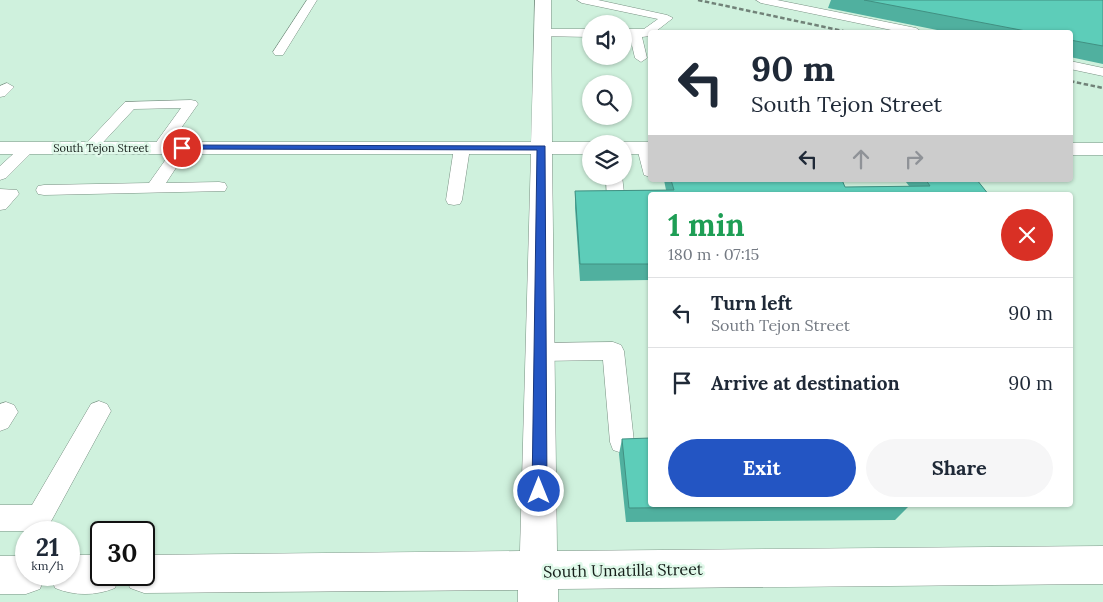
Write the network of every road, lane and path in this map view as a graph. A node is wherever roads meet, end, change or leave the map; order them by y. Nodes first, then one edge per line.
1 (312, 0) edge
2 (543, 0) edge
3 (582, 0) edge
4 (761, 0) edge
5 (651, 30) edge
6 (906, 30) edge
7 (648, 32) edge
8 (542, 33) junction
9 (582, 33) edge
10 (632, 33) edge
11 (632, 38) edge
12 (279, 52) dead end
13 (641, 58) dead end
14 (1073, 66) edge
15 (1100, 71) edge
16 (0, 148) edge
17 (28, 148) junction
18 (90, 148) junction
19 (160, 148) junction
20 (182, 148) junction
21 (462, 148) junction
22 (542, 148) junction
23 (582, 148) edge
24 (632, 148) edge
25 (648, 148) edge
26 (1073, 149) edge
27 (1103, 149) edge
28 (0, 175) edge
29 (615, 185) edge
30 (219, 187) dead end
31 (154, 188) junction
32 (44, 190) dead end
33 (0, 194) edge
34 (454, 200) dead end
35 (616, 201) edge
36 (0, 205) edge
37 (540, 352) junction
38 (100, 410) dead end
39 (622, 442) edge
40 (0, 519) edge
41 (1103, 565) edge
42 (155, 574) edge
43 (0, 575) edge
44 (15, 575) edge
45 (538, 586) edge

1 - 12 lane
2 - 8 street
3 - 5 lane
4 - 6 lane
7 - 10 lane
8 - 9 lane
8 - 22 street
11 - 13 lane
14 - 15 lane
16 - 17 street, South Tejon Street
17 - 18 street, South Tejon Street
17 - 28 lane
18 - 19 street, South Tejon Street
18 - 19 lane
19 - 20 street, South Tejon Street
20 - 21 street, South Tejon Street
20 - 31 lane
21 - 22 street, South Tejon Street
21 - 34 lane
22 - 23 street, South Tejon Street
22 - 37 street
24 - 25 street
26 - 27 street
29 - 35 lane
30 - 31 lane
31 - 32 lane
33 - 36 lane
37 - 39 lane
37 - 45 street
38 - 40 lane
41 - 45 street, South Umatilla Street
42 - 45 street, South Umatilla Street
43 - 44 street

